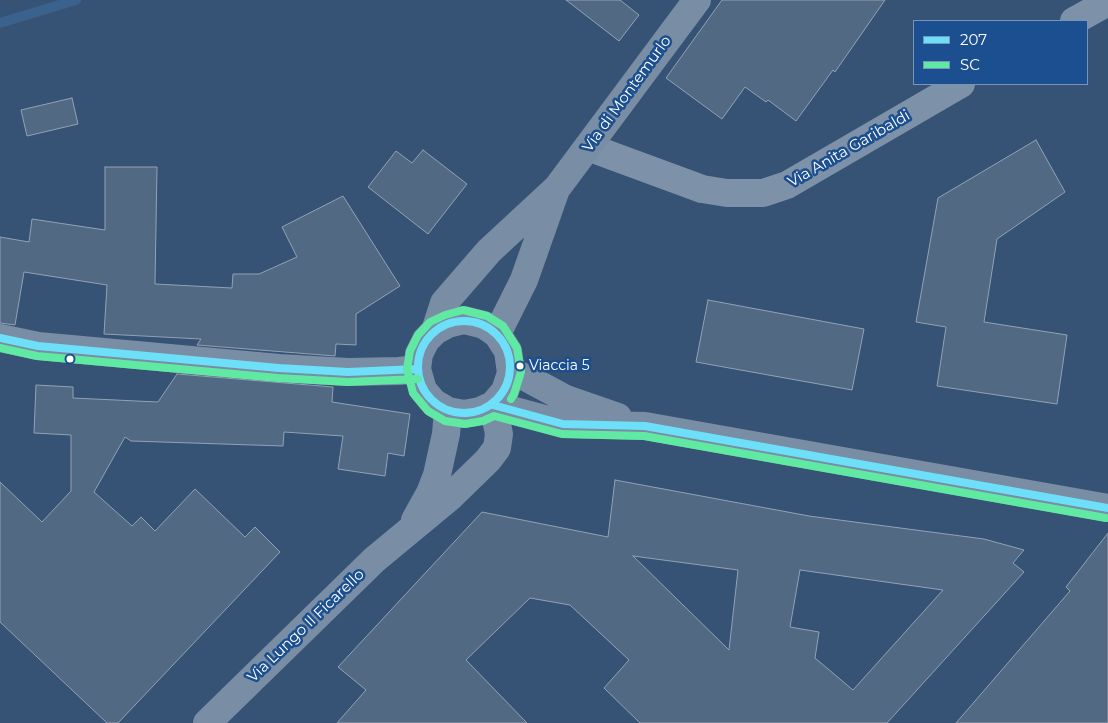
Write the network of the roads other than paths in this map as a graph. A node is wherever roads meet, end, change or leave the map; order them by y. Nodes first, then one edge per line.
1 (697, 0) edge
2 (1108, 2) edge
3 (1076, 20) edge
4 (959, 85) edge
5 (588, 147) junction
6 (557, 188) junction
7 (435, 331) junction
8 (497, 334) junction
9 (0, 338) edge
10 (418, 369) junction
11 (511, 373) junction
12 (493, 404) junction
13 (448, 411) junction
14 (646, 426) junction
15 (1108, 508) edge
16 (408, 532) junction
17 (207, 723) edge

1 - 5 main road, Via di Montemurlo
2 - 3 street
4 - 5 street, Via Anita Garibaldi
5 - 6 main road, Via di Montemurlo
6 - 7 main road, Via di Montemurlo
6 - 8 main road, Via di Montemurlo
7 - 8 main road
7 - 10 main road
8 - 11 main road
9 - 10 main road
10 - 13 main road
11 - 12 main road
11 - 14 main road
12 - 13 main road
12 - 14 main road
12 - 16 main road, Via Lungo Il Ficarello
13 - 16 main road, Via Lungo Il Ficarello
14 - 15 main road
16 - 17 main road, Via Lungo Il Ficarello

